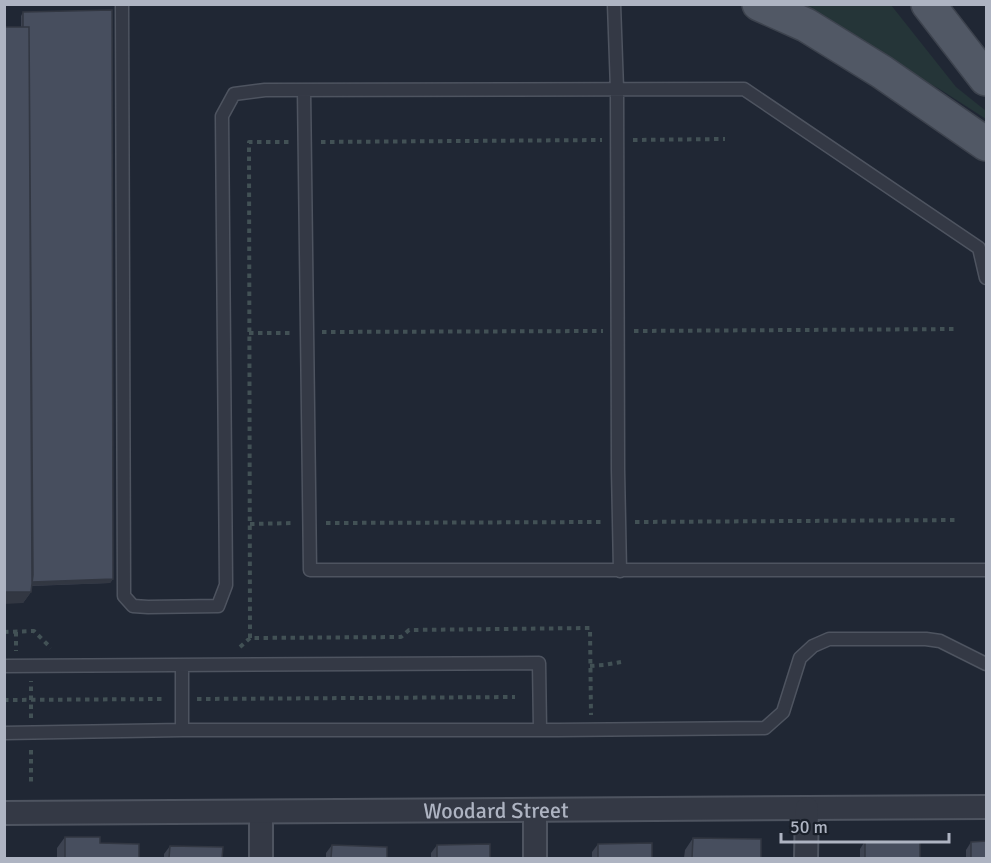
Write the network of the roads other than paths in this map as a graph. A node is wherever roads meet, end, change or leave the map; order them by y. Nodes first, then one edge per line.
1 (122, 4) edge
2 (614, 4) edge
3 (759, 4) edge
4 (928, 4) edge
5 (987, 79) edge
6 (617, 89) junction
7 (304, 90) junction
8 (987, 144) edge
9 (987, 278) edge
10 (987, 570) edge
11 (620, 571) junction
12 (987, 664) edge
13 (4, 666) edge
14 (182, 666) junction
15 (540, 729) junction
16 (182, 730) junction
17 (4, 733) edge
18 (987, 807) edge
19 (807, 808) junction
20 (535, 810) junction
21 (261, 812) junction
22 (4, 813) edge
23 (261, 858) edge
24 (535, 858) edge
25 (806, 858) edge

1 - 7 lane
2 - 6 lane
3 - 8 main road
4 - 5 main road
6 - 7 lane
6 - 9 lane
6 - 11 lane
7 - 11 lane
10 - 11 lane
12 - 15 lane
13 - 14 lane
14 - 15 lane
14 - 16 lane
15 - 16 lane
16 - 17 lane
18 - 19 street, Woodard Street
19 - 20 street, Woodard Street
19 - 25 street
20 - 21 street, Woodard Street
20 - 24 street
21 - 22 street, Woodard Street
21 - 23 street

